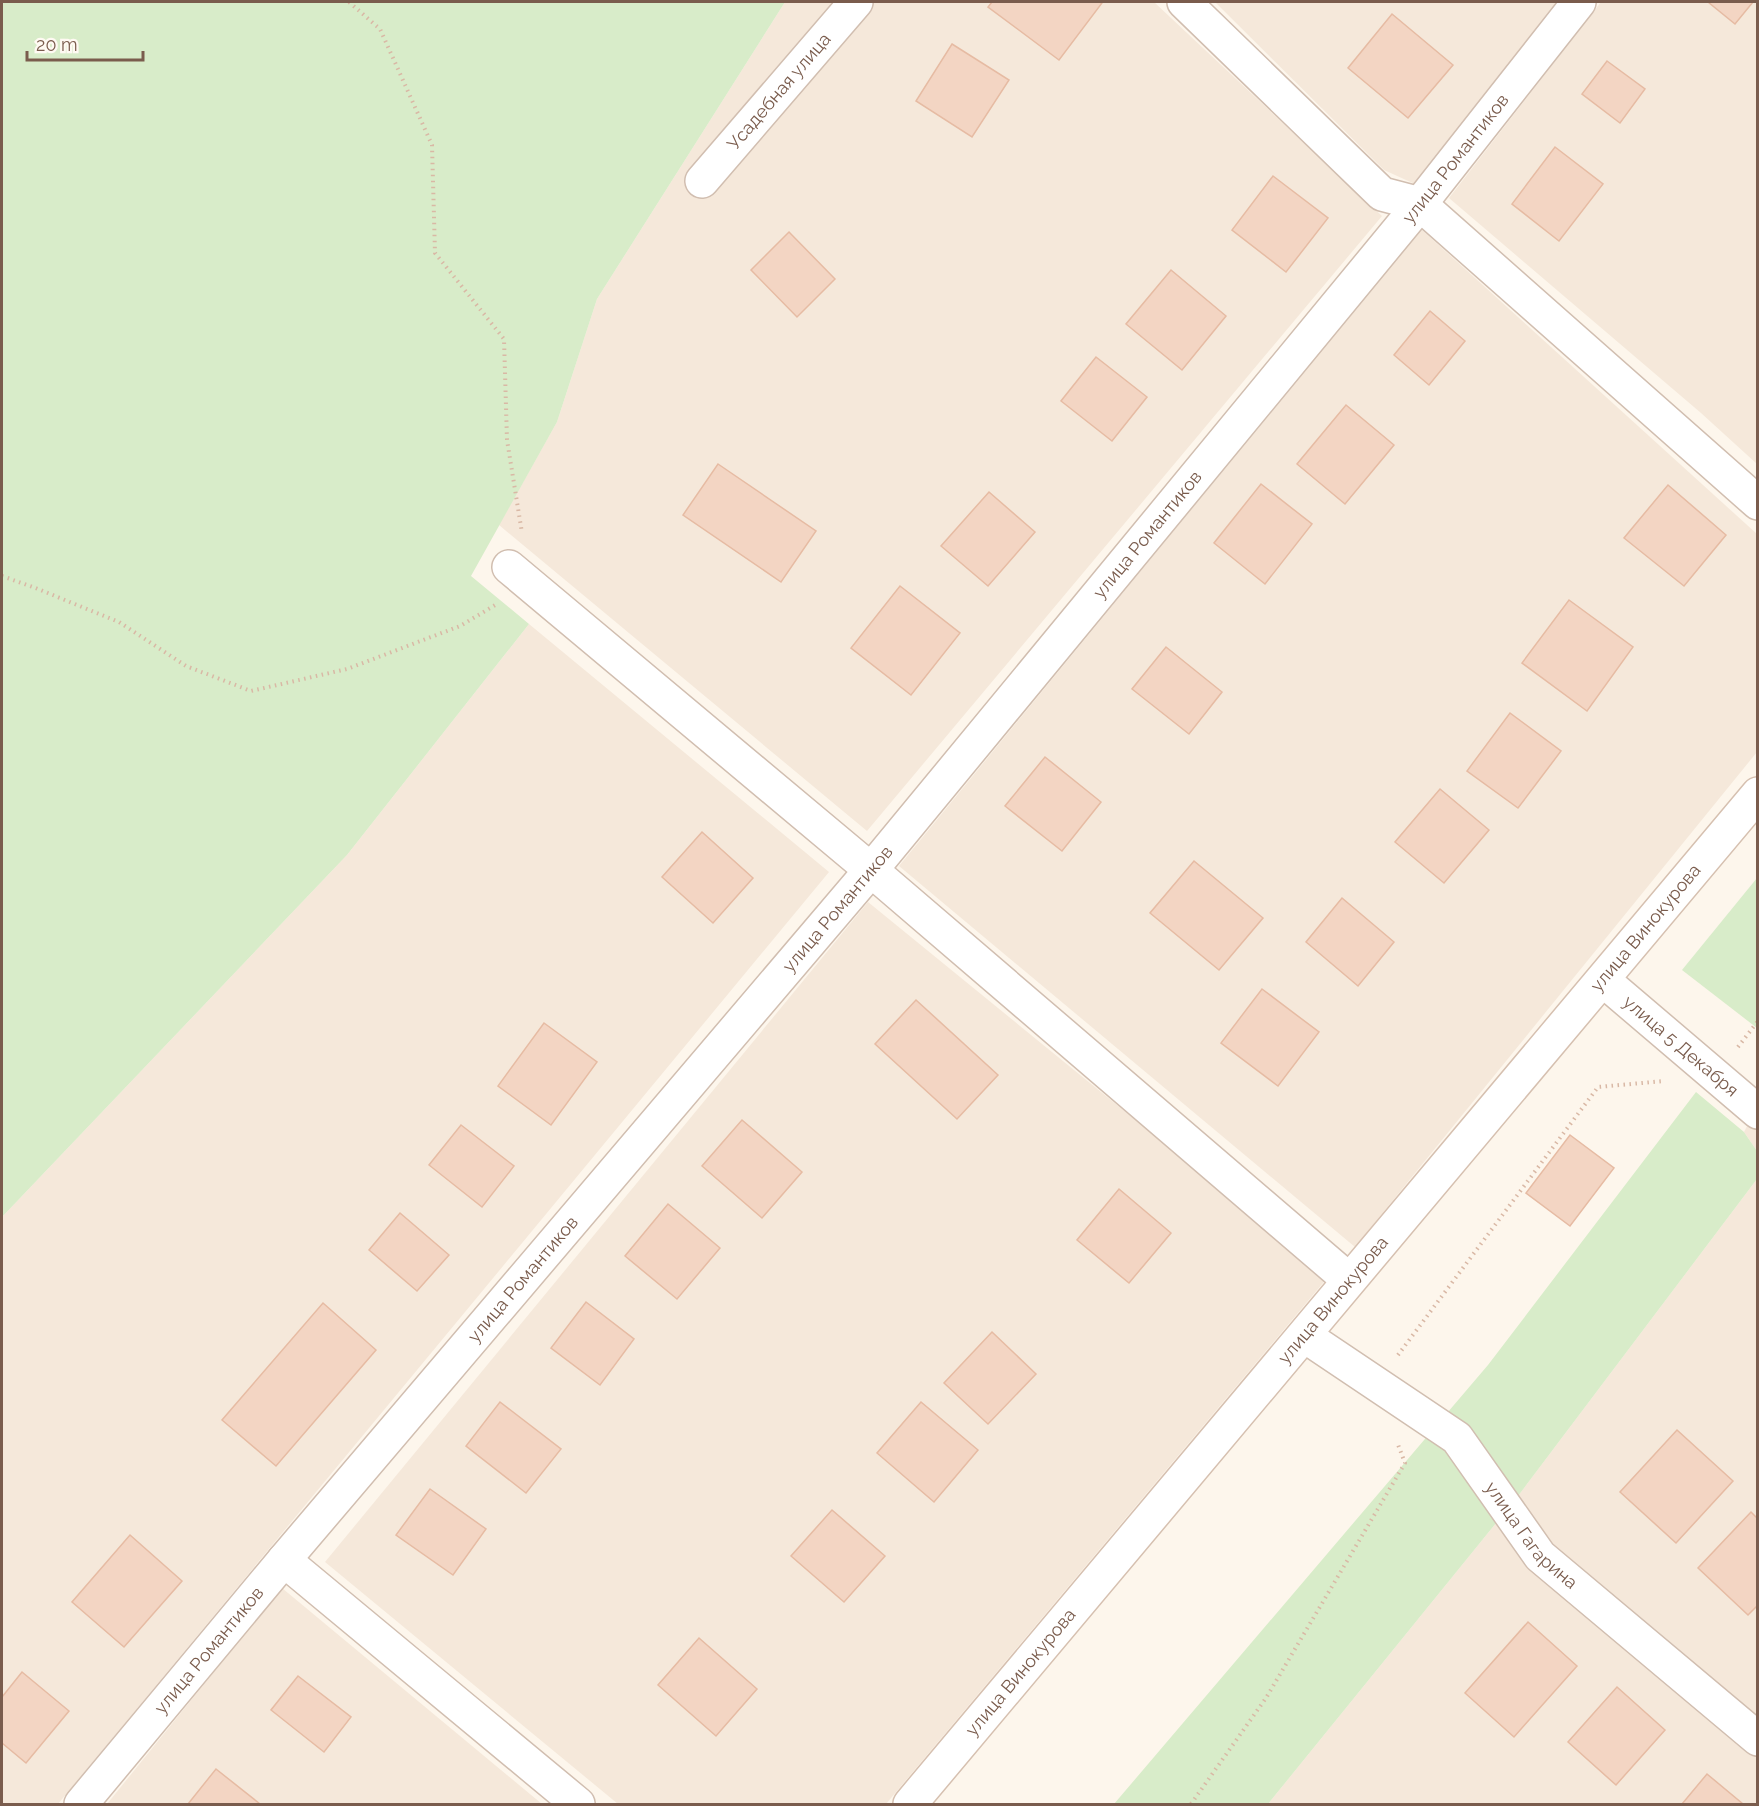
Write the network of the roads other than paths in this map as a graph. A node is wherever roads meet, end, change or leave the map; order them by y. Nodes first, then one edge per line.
1 (856, 2) edge
2 (1184, 2) edge
3 (1579, 2) edge
4 (702, 181) dead end
5 (1420, 204) junction
6 (1758, 503) edge
7 (519, 576) road end
8 (1758, 794) edge
9 (871, 870) junction
10 (1603, 980) junction
11 (1758, 1112) edge
12 (1349, 1280) junction
13 (1305, 1336) junction
14 (284, 1560) junction
15 (1758, 1739) edge
16 (81, 1804) edge
17 (578, 1804) edge
18 (910, 1804) edge

1 - 4 street, Усадебная улица
2 - 5 street
3 - 5 street, улица Романтиков
5 - 6 street
5 - 9 street, улица Романтиков
7 - 9 street
8 - 10 street, улица Винокурова
9 - 12 street
9 - 14 street, улица Романтиков
10 - 11 street, улица 5 Декабря
10 - 12 street, улица Винокурова
12 - 13 street, улица Винокурова
13 - 15 street, улица Гагарина
13 - 18 street, улица Винокурова
14 - 16 street, улица Романтиков
14 - 17 street

